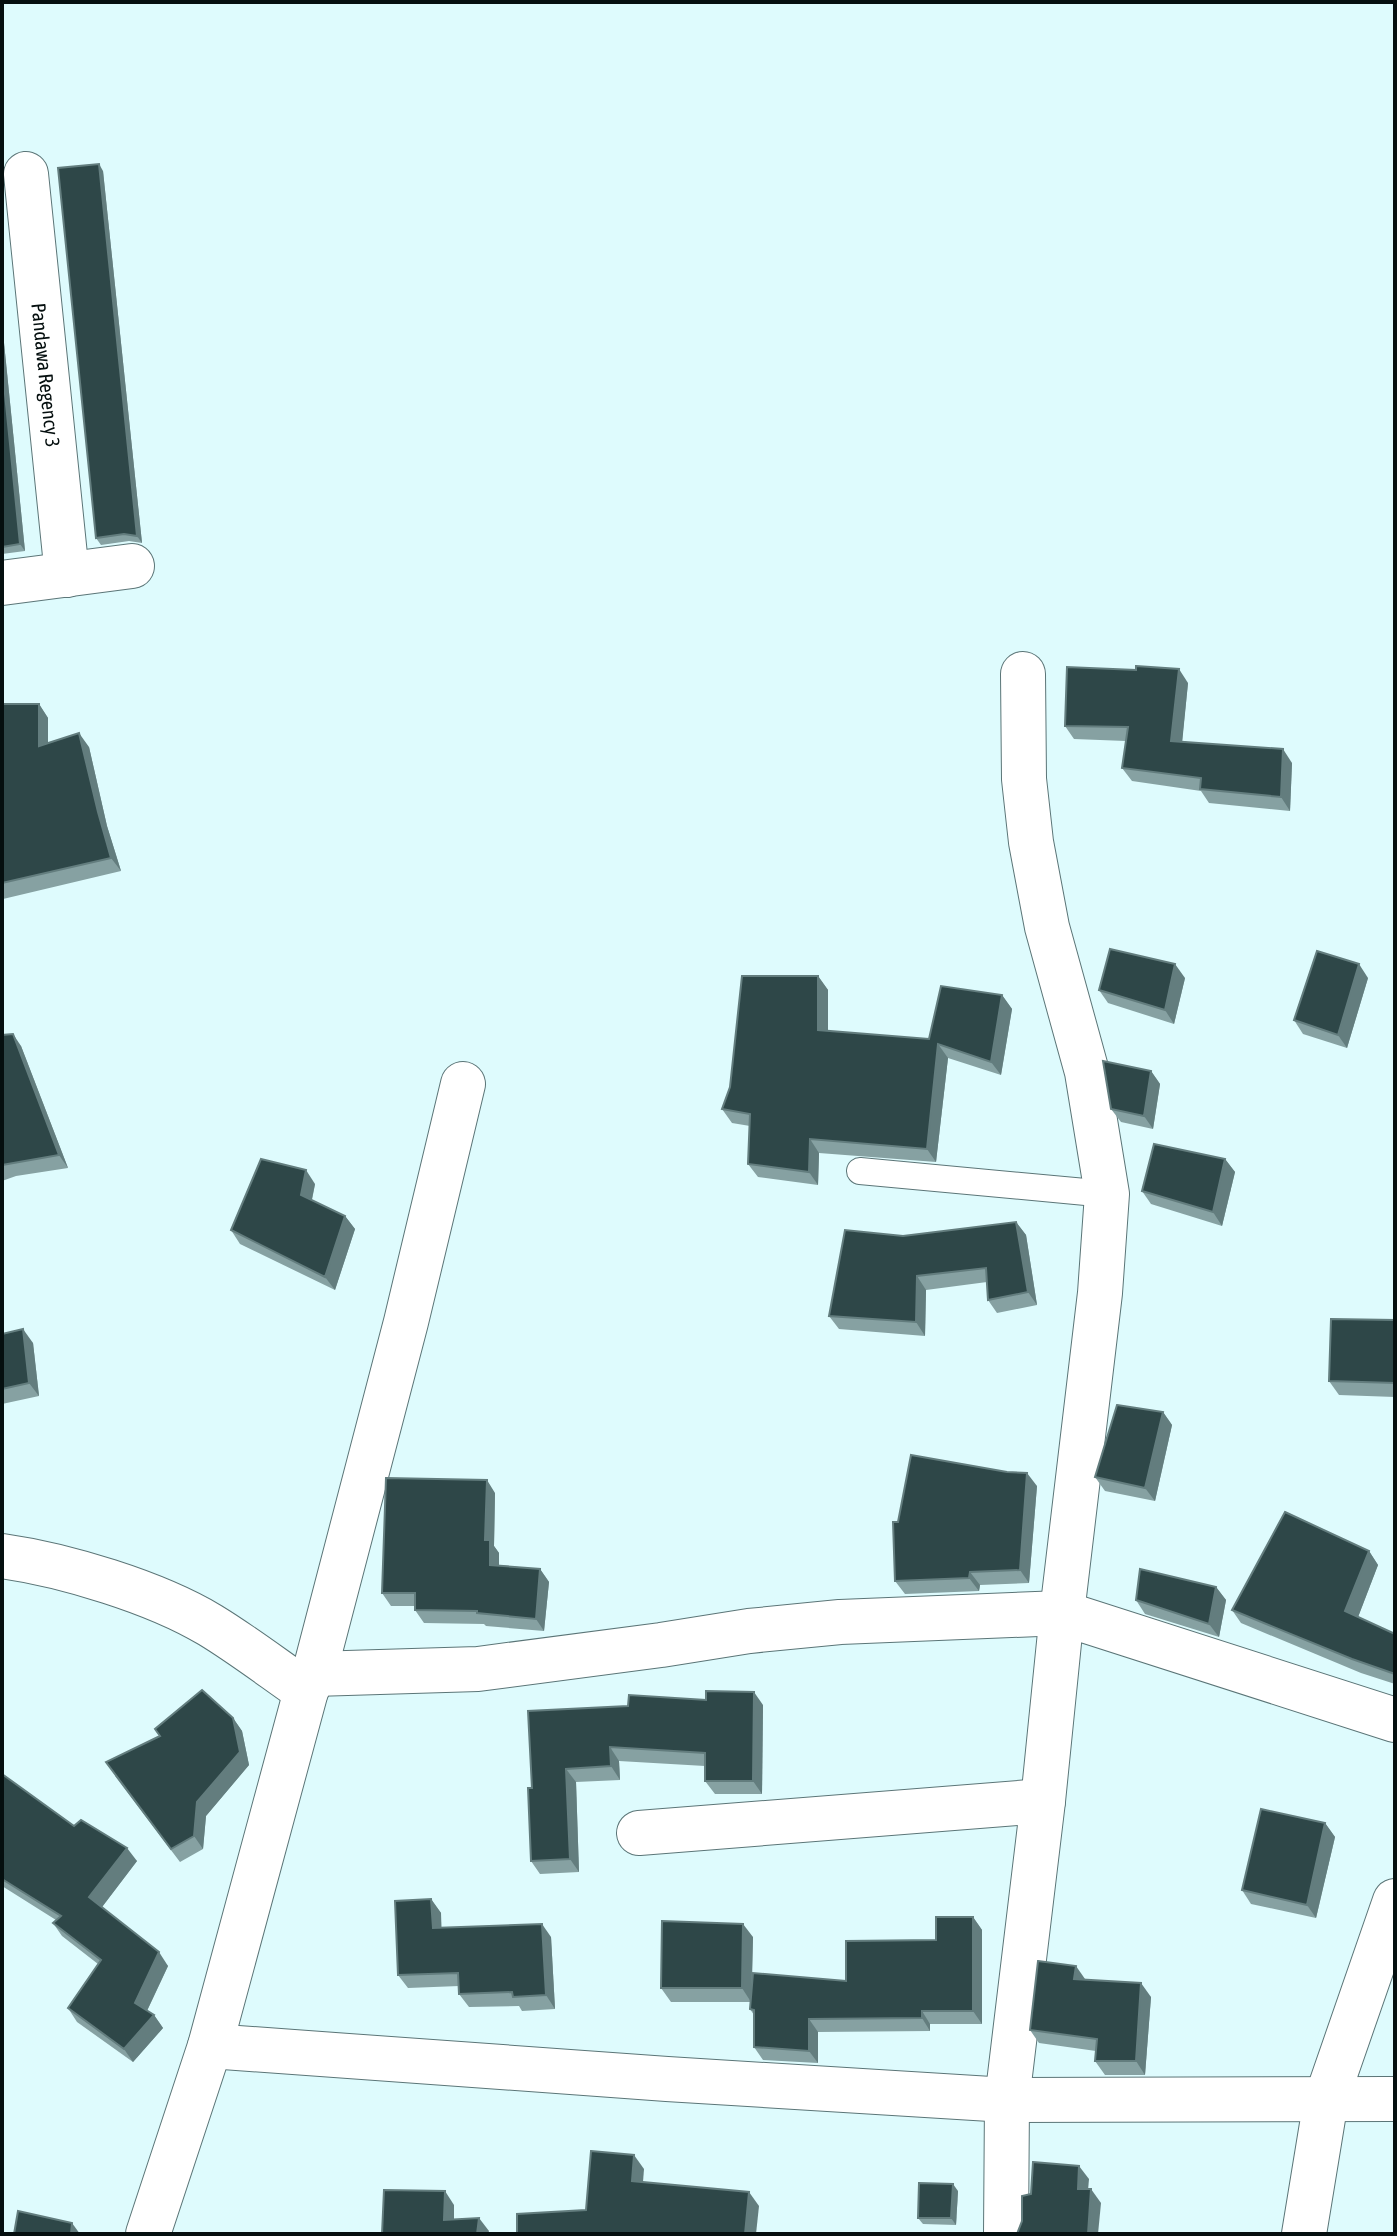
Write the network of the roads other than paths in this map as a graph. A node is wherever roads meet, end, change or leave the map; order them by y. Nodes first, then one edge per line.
1 (26, 174) dead end
2 (132, 566) dead end
3 (67, 575) junction
4 (2, 583) edge
5 (1023, 674) dead end
6 (463, 1084) dead end
7 (860, 1171) dead end
8 (1107, 1194) junction
9 (2, 1556) edge
10 (1062, 1613) junction
11 (310, 1682) junction
12 (1395, 1720) edge
13 (1043, 1801) junction
14 (639, 1833) dead end
15 (1395, 1901) edge
16 (210, 2046) junction
17 (1395, 2099) edge
18 (1007, 2100) junction
19 (1326, 2100) junction
20 (148, 2234) edge
21 (1006, 2234) edge
22 (1304, 2234) edge

1 - 3 street, Pandawa Regency 3
2 - 3 street
3 - 4 street
5 - 8 street
6 - 11 street
7 - 8 lane
8 - 10 street
9 - 11 street
10 - 11 street
10 - 12 street
10 - 13 street
11 - 16 street
13 - 14 street
13 - 18 street
15 - 19 street
16 - 18 street
16 - 20 street
17 - 19 street
18 - 19 street
18 - 21 street
19 - 22 street

